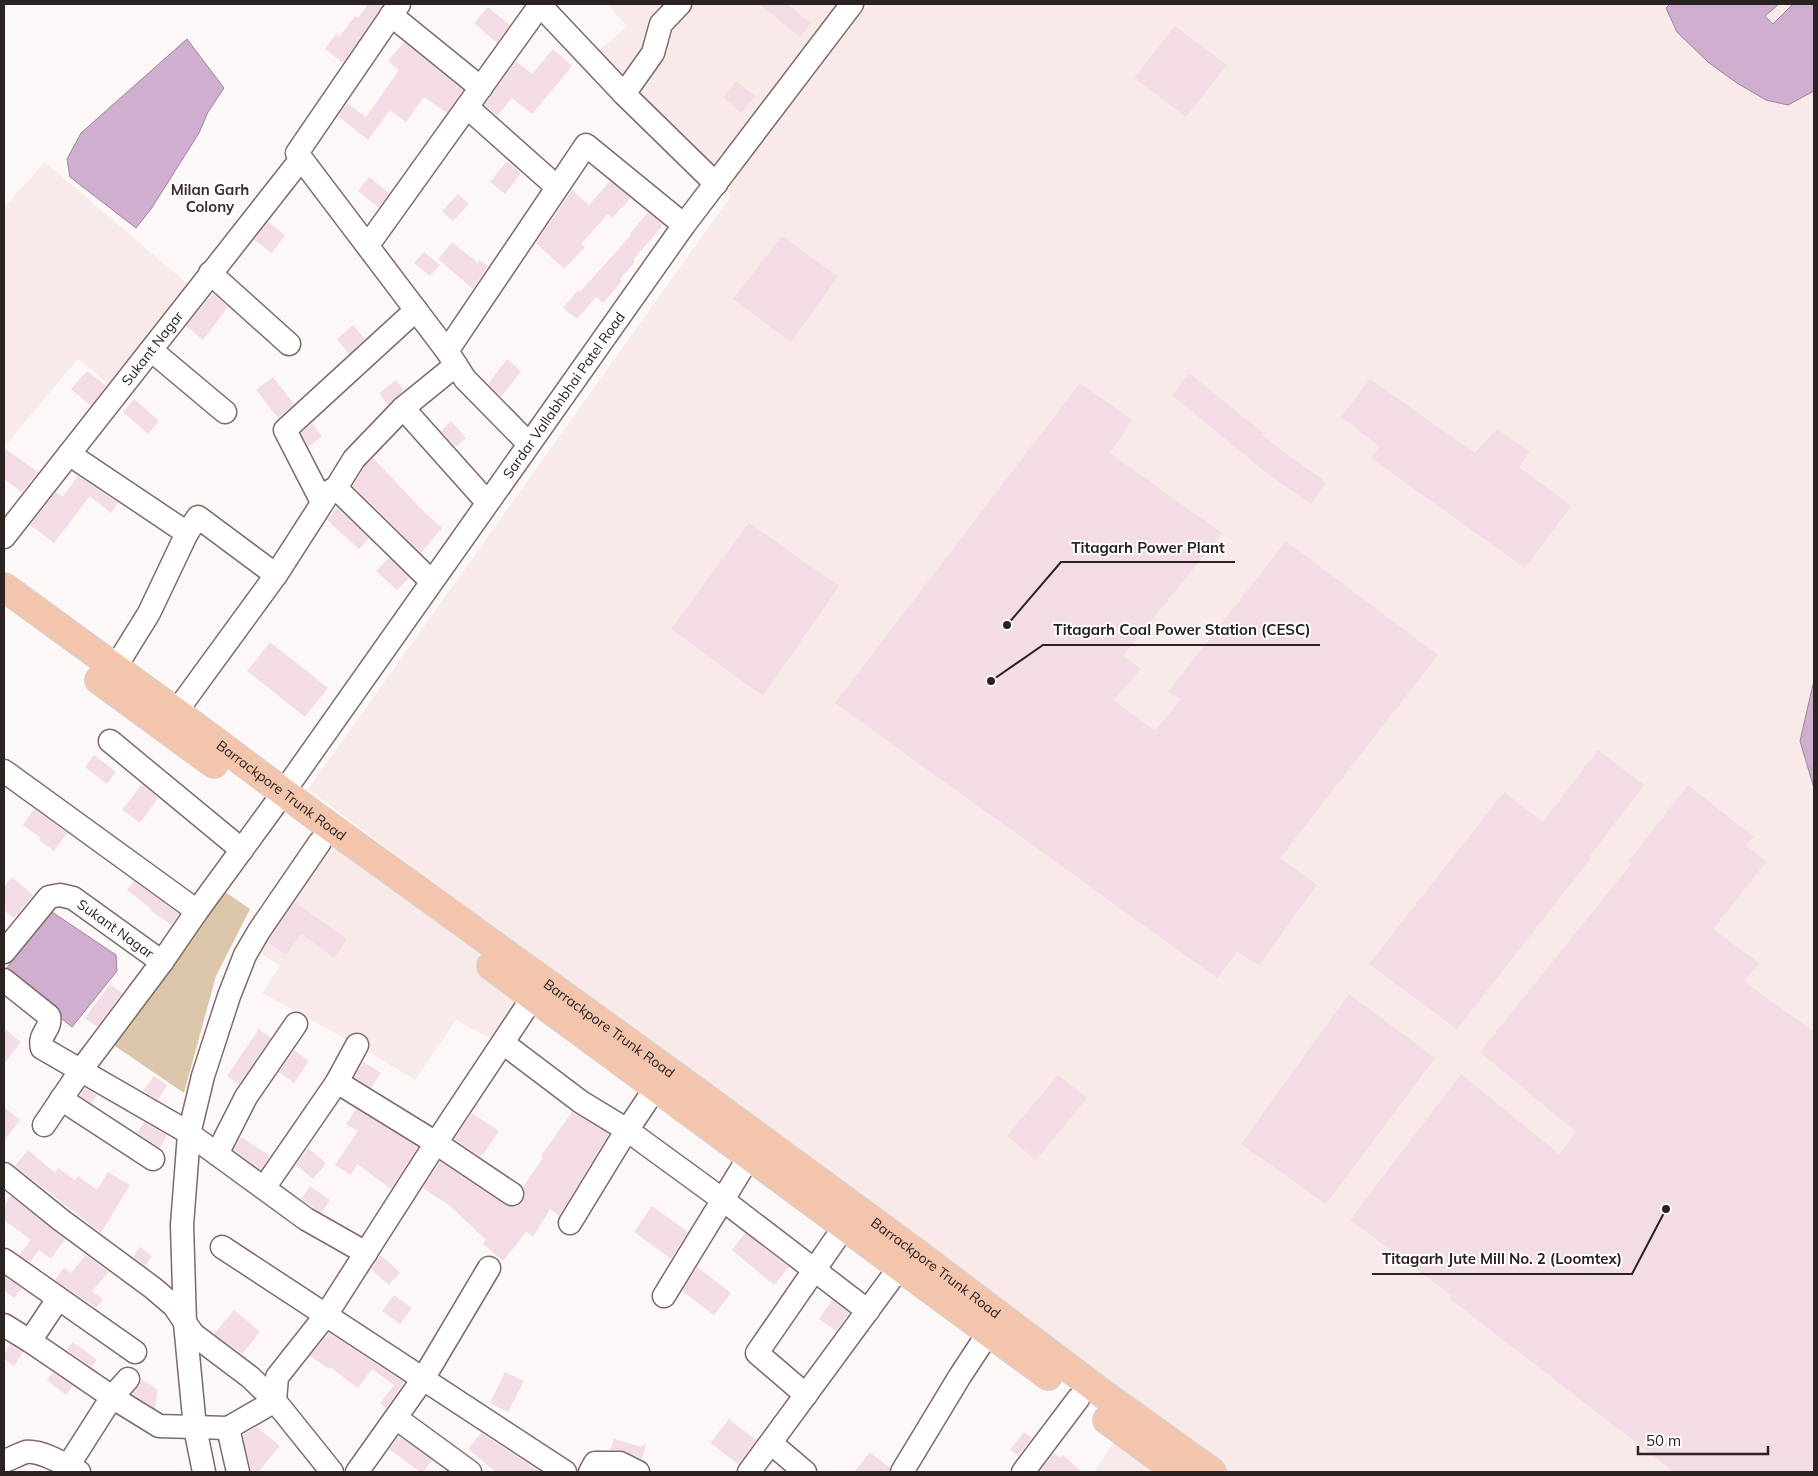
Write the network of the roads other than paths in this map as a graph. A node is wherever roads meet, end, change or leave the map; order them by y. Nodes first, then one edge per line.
1 (540, 4) edge
2 (680, 4) edge
3 (852, 4) edge
4 (395, 10) edge
5 (481, 88) junction
6 (624, 94) junction
7 (467, 107) junction
8 (301, 159) junction
9 (716, 184) junction
10 (557, 187) junction
11 (684, 225) junction
12 (368, 245) junction
13 (210, 273) junction
14 (416, 310) junction
15 (289, 344) dead end
16 (151, 350) junction
17 (451, 358) junction
18 (403, 408) junction
19 (225, 412) dead end
20 (529, 444) junction
21 (69, 454) junction
22 (329, 495) junction
23 (487, 502) junction
24 (187, 533) junction
25 (4, 537) edge
26 (276, 574) junction
27 (431, 581) junction
28 (6, 598) edge
29 (115, 668) junction
30 (176, 712) junction
31 (110, 741) dead end
32 (4, 771) edge
33 (278, 799) junction
34 (320, 842) junction
35 (242, 850) junction
36 (197, 911) junction
37 (4, 952) edge
38 (162, 962) junction
39 (4, 980) edge
40 (534, 997) junction
41 (296, 1024) dead end
42 (503, 1043) junction
43 (357, 1045) dead end
44 (81, 1070) junction
45 (337, 1082) junction
46 (656, 1087) junction
47 (61, 1099) junction
48 (44, 1125) dead end
49 (627, 1130) junction
50 (189, 1134) junction
51 (436, 1143) junction
52 (217, 1154) junction
53 (750, 1157) junction
54 (153, 1159) dead end
55 (4, 1174) edge
56 (264, 1188) junction
57 (512, 1194) dead end
58 (723, 1200) junction
59 (570, 1223) dead end
60 (844, 1227) junction
61 (222, 1247) dead end
62 (366, 1253) junction
63 (4, 1260) edge
64 (489, 1268) dead end
65 (900, 1268) junction
66 (814, 1270) junction
67 (664, 1296) dead end
68 (58, 1298) junction
69 (868, 1311) junction
70 (326, 1315) junction
71 (185, 1323) junction
72 (4, 1325) edge
73 (989, 1332) junction
74 (30, 1341) junction
75 (135, 1352) dead end
76 (128, 1379) dead end
77 (423, 1379) junction
78 (806, 1395) junction
79 (112, 1397) junction
80 (1078, 1399) junction
81 (275, 1400) junction
82 (396, 1418) junction
83 (195, 1428) junction
84 (228, 1428) junction
85 (771, 1443) junction
86 (4, 1461) edge
87 (73, 1469) edge
88 (204, 1472) edge
89 (238, 1472) edge
90 (332, 1472) edge
91 (357, 1472) edge
92 (470, 1472) edge
93 (565, 1472) edge
94 (590, 1472) edge
95 (638, 1472) edge
96 (749, 1472) edge
97 (805, 1472) edge
98 (902, 1472) edge
99 (1023, 1472) edge
100 (1178, 1472) edge
101 (1212, 1472) edge

1 - 5 street
1 - 6 street
2 - 6 street
3 - 9 street, Sardar Vallabhbhai Patel Road
4 - 5 street
4 - 8 street
5 - 7 street
6 - 9 street
7 - 10 street
7 - 12 street
8 - 12 street
8 - 13 street, Sukant Nagar
9 - 11 street, Sardar Vallabhbhai Patel Road
10 - 11 street
10 - 17 street
11 - 20 street, Sardar Vallabhbhai Patel Road
12 - 14 street
13 - 15 street
13 - 16 street, Sukant Nagar
14 - 17 street
14 - 22 street
16 - 19 street
16 - 21 street, Sukant Nagar
17 - 18 street
17 - 20 street
18 - 22 street
18 - 23 street
20 - 23 street, Sardar Vallabhbhai Patel Road
21 - 24 street
21 - 25 street, Sukant Nagar
22 - 26 street
22 - 27 street
23 - 27 street, Sardar Vallabhbhai Patel Road
24 - 26 street
24 - 29 street
26 - 30 street
27 - 33 street, Sardar Vallabhbhai Patel Road
28 - 29 main road, Barrackpore Trunk Road
28 - 33 main road, Barrackpore Trunk Road
29 - 30 main road, Barrackpore Trunk Road
30 - 33 main road, Barrackpore Trunk Road
31 - 35 street
32 - 36 street
33 - 34 main road, Barrackpore Trunk Road
33 - 35 street, Sardar Vallabhbhai Patel Road
33 - 101 main road, Barrackpore Trunk Road
34 - 40 main road, Barrackpore Trunk Road
34 - 50 street
35 - 36 street, Sardar Vallabhbhai Patel Road
36 - 38 street, Sardar Vallabhbhai Patel Road
37 - 38 street, Sukant Nagar
38 - 44 street, Sardar Vallabhbhai Patel Road
39 - 44 street
40 - 42 street
40 - 46 main road, Barrackpore Trunk Road
41 - 52 street
42 - 49 street
42 - 51 street
43 - 45 street
44 - 47 street, Sardar Vallabhbhai Patel Road
44 - 50 street
45 - 51 street
45 - 56 street
46 - 49 street
46 - 53 main road, Barrackpore Trunk Road
47 - 48 street, Sardar Vallabhbhai Patel Road
47 - 54 street
49 - 58 street
49 - 59 street
50 - 52 street
50 - 71 street
51 - 57 street
51 - 62 street
52 - 56 street
53 - 58 street
53 - 60 main road, Barrackpore Trunk Road
55 - 71 street
56 - 62 street
58 - 66 street
58 - 67 street
60 - 65 main road, Barrackpore Trunk Road
60 - 66 street
61 - 70 street
62 - 70 street
63 - 68 street
64 - 77 street
65 - 69 street
65 - 73 main road, Barrackpore Trunk Road
66 - 69 street
66 - 78 street
68 - 74 street
68 - 75 street
69 - 78 street
70 - 77 street
70 - 81 street
71 - 81 street
71 - 83 street
72 - 74 street
73 - 80 main road, Barrackpore Trunk Road
73 - 98 street
74 - 79 street
76 - 79 street
77 - 82 street
77 - 93 street
78 - 85 street
79 - 83 street
79 - 87 street
80 - 99 street
80 - 100 main road, Barrackpore Trunk Road
81 - 84 street
81 - 90 street
82 - 91 street
82 - 92 street
83 - 84 street
83 - 88 street
84 - 89 street
85 - 96 street
85 - 97 street
86 - 87 street
94 - 95 street

